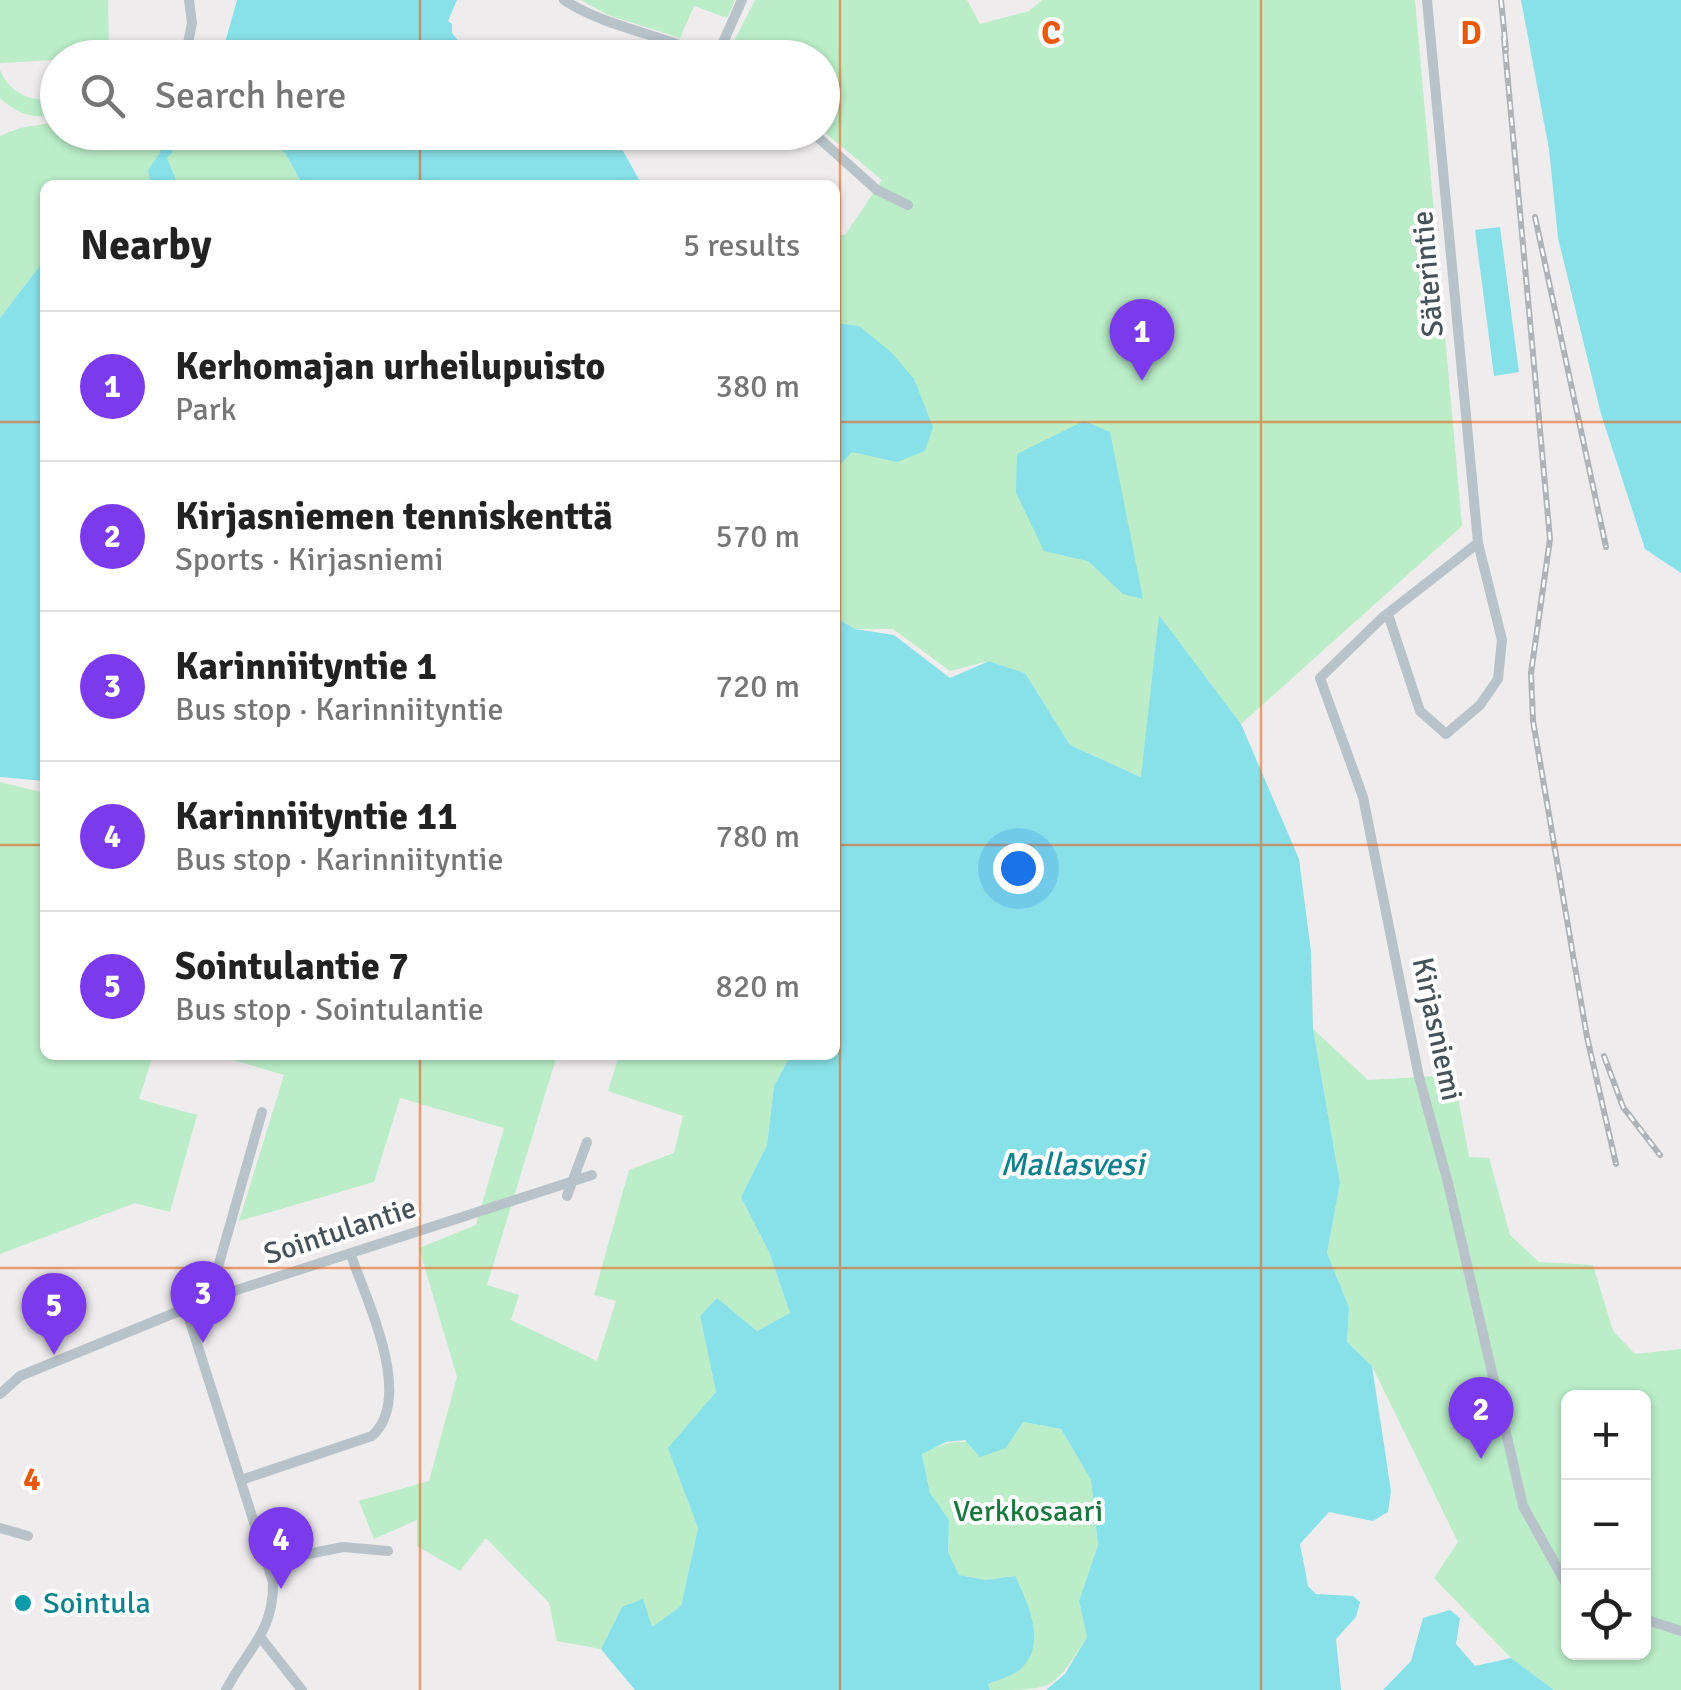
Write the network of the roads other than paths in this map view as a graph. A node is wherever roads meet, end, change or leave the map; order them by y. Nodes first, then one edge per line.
1 (189, 0) edge
2 (564, 0) edge
3 (742, 0) edge
4 (1427, 0) edge
5 (189, 40) edge
6 (668, 40) edge
7 (722, 40) edge
8 (832, 150) edge
9 (908, 206) dead end
10 (1478, 542) junction
11 (1388, 614) junction
12 (262, 1112) dead end
13 (587, 1142) dead end
14 (592, 1175) dead end
15 (571, 1181) junction
16 (567, 1196) dead end
17 (352, 1255) junction
18 (209, 1299) junction
19 (186, 1309) junction
20 (0, 1394) edge
21 (241, 1480) junction
22 (0, 1528) edge
23 (28, 1536) dead end
24 (388, 1551) dead end
25 (268, 1562) junction
26 (1561, 1574) edge
27 (1651, 1622) edge
28 (1681, 1631) edge
29 (261, 1638) junction
30 (226, 1690) edge
31 (302, 1690) edge

1 - 5 street
2 - 6 street
3 - 7 street
4 - 10 street, Säterintie
8 - 9 street
10 - 11 street, Kirjasniemi
10 - 11 street, Säterintie
11 - 26 street, Kirjasniemi
12 - 18 street
13 - 15 street
14 - 15 street, Sointulantie
15 - 16 street
15 - 17 street, Sointulantie
17 - 18 street, Sointulantie
17 - 21 street
18 - 19 street, Sointulantie
19 - 20 street, Sointulantie
19 - 21 street
21 - 25 street
22 - 23 street
24 - 25 street
25 - 29 street
27 - 28 street
29 - 30 street
29 - 31 street

